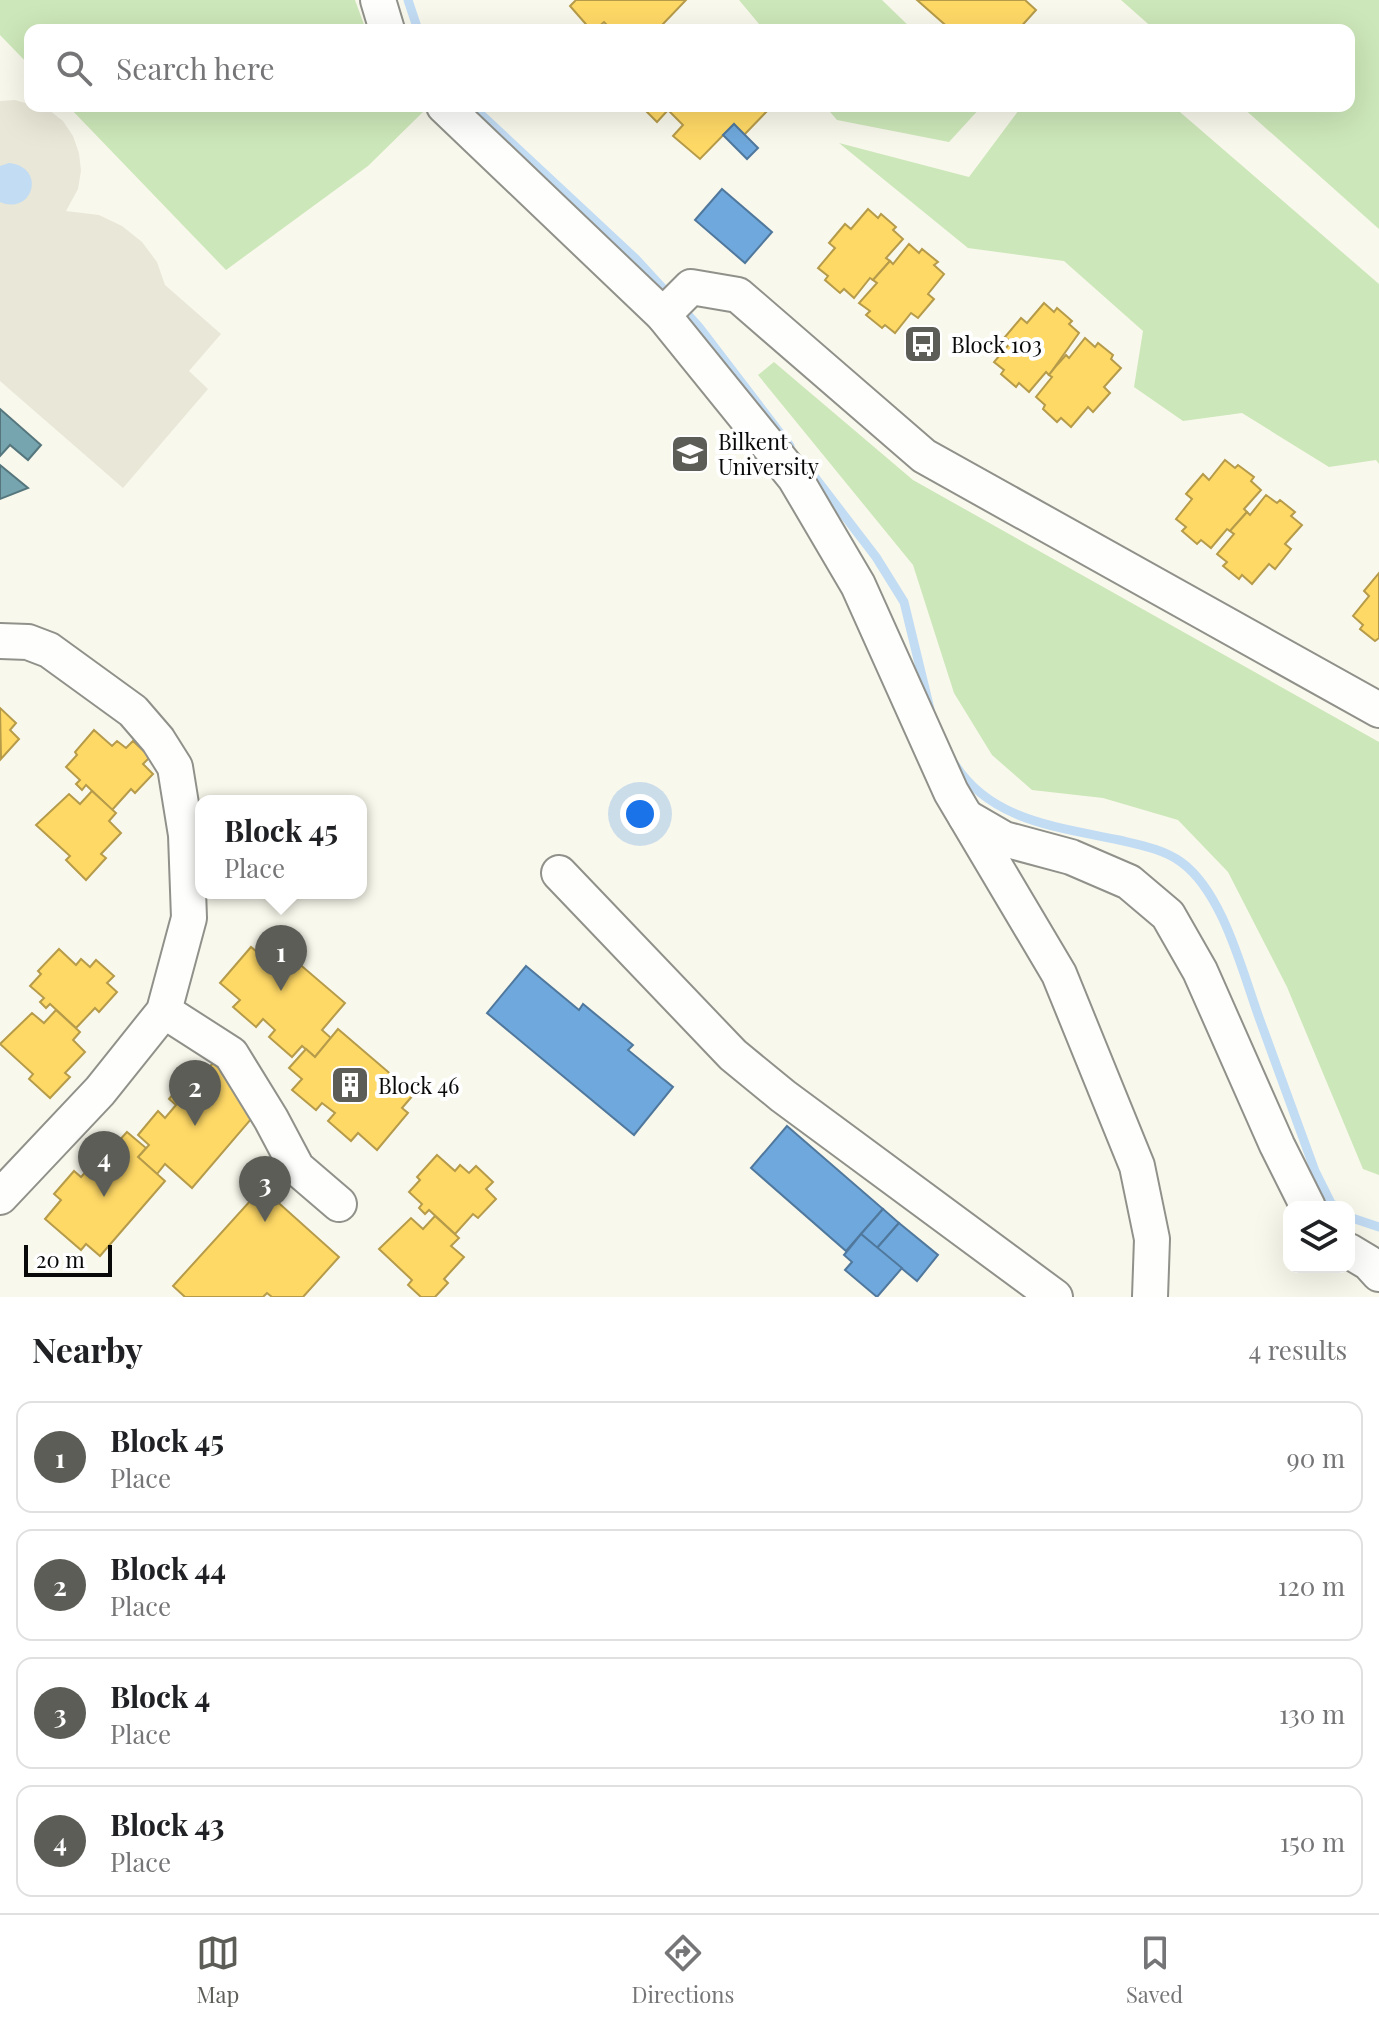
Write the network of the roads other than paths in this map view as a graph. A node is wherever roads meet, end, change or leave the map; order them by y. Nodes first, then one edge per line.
1 (378, 0) edge
2 (385, 24) edge
3 (451, 112) edge
4 (675, 303) junction
5 (0, 641) edge
6 (1379, 710) edge
7 (966, 816) junction
8 (559, 873) dead end
9 (164, 1011) junction
10 (0, 1197) edge
11 (1305, 1201) edge
12 (339, 1204) dead end
13 (1355, 1255) edge
14 (1379, 1274) edge
15 (1055, 1297) edge
16 (1150, 1297) edge

1 - 2 street
3 - 4 street
4 - 6 street
4 - 7 street
5 - 9 street
7 - 11 street
7 - 16 street
8 - 15 street
9 - 10 street
9 - 12 street
13 - 14 street

